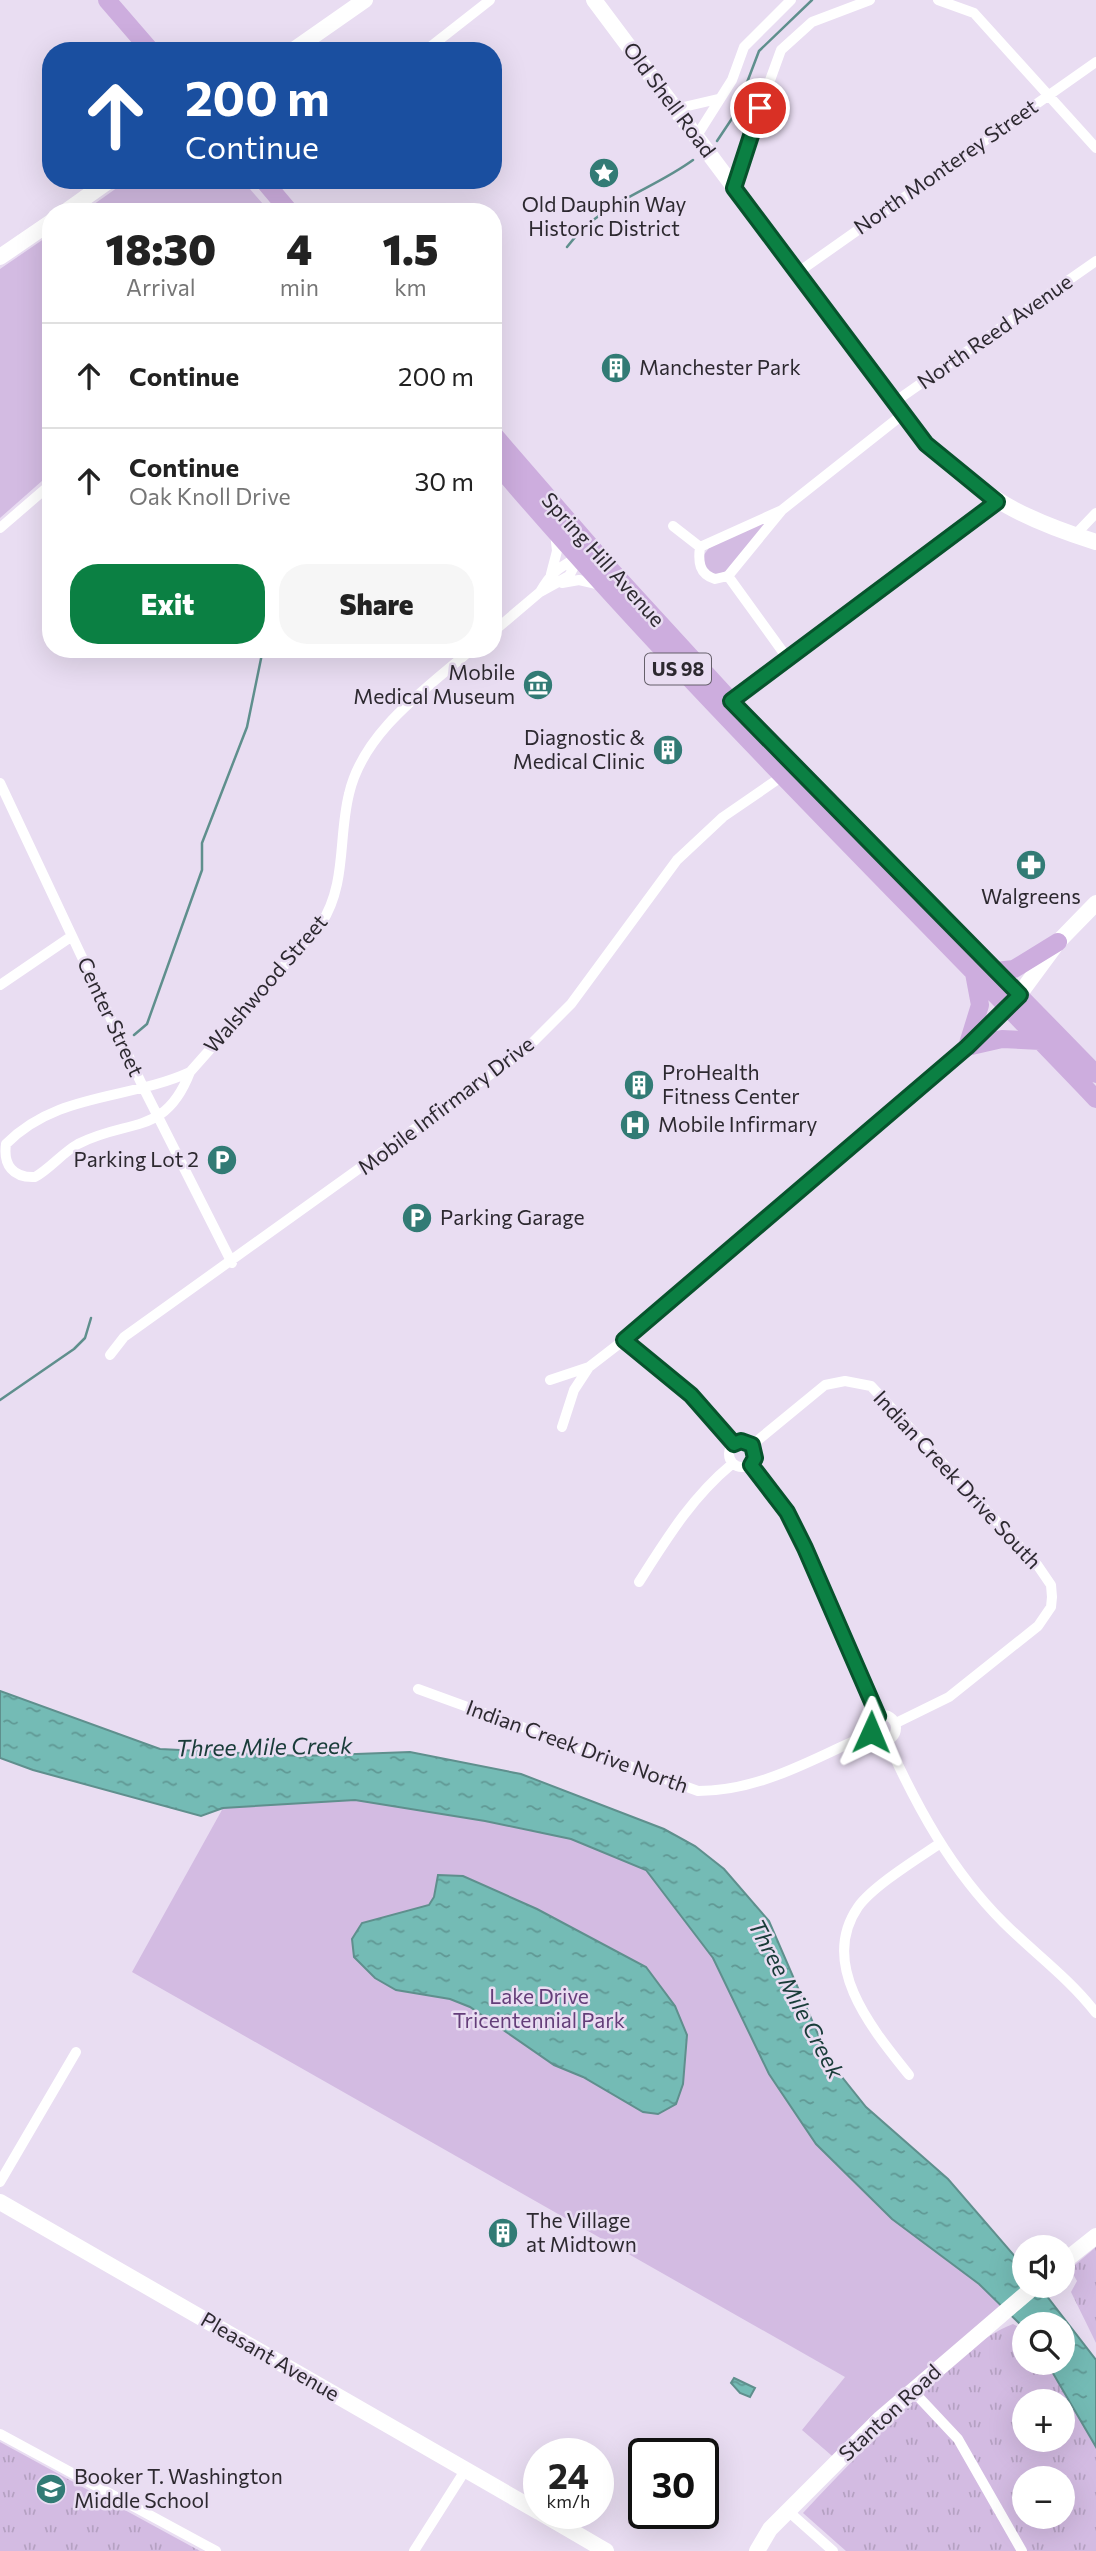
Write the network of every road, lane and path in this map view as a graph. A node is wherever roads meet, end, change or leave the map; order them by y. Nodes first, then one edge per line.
1 (107, 0) edge
2 (365, 0) edge
3 (490, 0) edge
4 (594, 0) edge
5 (791, 0) edge
6 (870, 0) edge
7 (939, 0) edge
8 (962, 0) edge
9 (974, 12) junction
10 (143, 42) edge
11 (305, 42) edge
12 (436, 42) edge
13 (1096, 62) edge
14 (1048, 95) junction
15 (718, 99) junction
16 (675, 109) junction
17 (696, 137) junction
18 (1096, 148) edge
19 (741, 160) junction
20 (719, 168) junction
21 (734, 188) junction
22 (97, 189) edge
23 (270, 189) edge
24 (78, 203) edge
25 (282, 203) edge
26 (42, 228) edge
27 (0, 257) edge
28 (1096, 261) edge
29 (797, 273) junction
30 (898, 409) junction
31 (502, 445) edge
32 (502, 470) edge
33 (42, 492) edge
34 (997, 502) junction
35 (782, 510) junction
36 (1096, 513) edge
37 (673, 526) dead end
38 (0, 528) edge
39 (555, 533) junction
40 (1075, 535) junction
41 (1096, 542) edge
42 (700, 547) junction
43 (584, 553) junction
44 (551, 574) junction
45 (728, 576) junction
46 (559, 584) junction
47 (601, 585) junction
48 (540, 592) junction
49 (502, 624) edge
50 (462, 658) edge
51 (788, 659) junction
52 (731, 701) junction
53 (789, 772) junction
54 (0, 783) edge
55 (1096, 903) edge
56 (72, 936) junction
57 (1058, 942) junction
58 (996, 971) junction
59 (974, 973) junction
60 (0, 985) edge
61 (1015, 1002) junction
62 (1041, 1041) junction
63 (967, 1047) junction
64 (190, 1072) junction
65 (1096, 1074) edge
66 (144, 1089) junction
67 (1096, 1099) edge
68 (158, 1118) junction
69 (232, 1263) junction
70 (624, 1340) junction
71 (110, 1355) dead end
72 (589, 1367) junction
73 (551, 1380) dead end
74 (562, 1427) dead end
75 (734, 1444) junction
76 (752, 1445) junction
77 (732, 1464) junction
78 (751, 1465) junction
79 (639, 1582) dead end
80 (418, 1689) dead end
81 (878, 1716) junction
82 (895, 1723) junction
83 (871, 1732) junction
84 (887, 1741) junction
85 (939, 1844) junction
86 (1096, 2013) edge
87 (76, 2052) dead end
88 (909, 2075) dead end
89 (0, 2182) edge
90 (0, 2202) edge
91 (1096, 2236) edge
92 (1075, 2253) edge
93 (1020, 2298) edge
94 (912, 2390) junction
95 (0, 2434) edge
96 (466, 2469) junction
97 (523, 2502) edge
98 (788, 2511) junction
99 (569, 2529) edge
100 (216, 2551) edge
101 (414, 2551) edge
102 (606, 2551) edge
103 (757, 2551) edge
104 (833, 2551) edge
105 (1021, 2551) edge

1 - 10 main road
2 - 11 street
3 - 12 street
4 - 16 street, Old Shell Road
5 - 15 street
6 - 19 street
7 - 9 street
8 - 9 street
9 - 14 street
13 - 14 street, North Monterey Street
14 - 18 street
14 - 29 street, North Monterey Street
15 - 16 street
15 - 17 street
16 - 17 street, Old Shell Road
17 - 20 street, Old Shell Road
19 - 20 street
19 - 21 street
20 - 21 street, Old Shell Road
21 - 29 street, Old Shell Road
22 - 24 street
23 - 25 main road
26 - 27 street
28 - 30 street, North Reed Avenue
29 - 30 street, Old Shell Road
30 - 34 street, Old Shell Road
30 - 35 street, North Reed Avenue
31 - 43 main road, Spring Hill Avenue / US 98
32 - 39 main road, Spring Hill Avenue / US 98
33 - 38 street
34 - 40 street, Old Shell Road
34 - 51 street
35 - 42 street
35 - 45 street
36 - 40 street
37 - 42 street
39 - 43 main road, Spring Hill Avenue / US 98
39 - 44 street
40 - 41 street, Old Shell Road
42 - 45 street
43 - 44 street
43 - 46 street
43 - 47 main road, Spring Hill Avenue / US 98
43 - 52 main road, Spring Hill Avenue / US 98
44 - 48 street
45 - 51 street
46 - 47 street
46 - 48 street
47 - 53 main road, Spring Hill Avenue / US 98
48 - 49 street
50 - 64 street, Walshwood Street
51 - 52 street
52 - 53 main road, Spring Hill Avenue / US 98
53 - 58 main road, Spring Hill Avenue / US 98
53 - 59 main road, Spring Hill Avenue / US 98
53 - 69 street, Mobile Infirmary Drive
54 - 56 street, Center Street
55 - 57 street
56 - 60 street
56 - 66 street, Center Street
57 - 58 main road
57 - 61 street
58 - 61 main road, Spring Hill Avenue / US 98
59 - 61 main road, Spring Hill Avenue / US 98
59 - 63 main road
61 - 62 main road, Spring Hill Avenue / US 98
61 - 63 street
61 - 65 main road, Spring Hill Avenue / US 98
62 - 63 main road
62 - 67 main road, Spring Hill Avenue / US 98
63 - 70 street
64 - 66 street, Walshwood Street
64 - 68 street, Walshwood Street
66 - 68 street, Center Street
66 - 68 street, Walshwood Street
68 - 69 street, Center Street
69 - 71 street, Mobile Infirmary Drive
70 - 72 street
70 - 75 street
72 - 73 street
72 - 74 street
75 - 76 street
75 - 77 street
76 - 78 street
76 - 82 street, Indian Creek Drive South
77 - 78 street
77 - 79 street
78 - 81 street
80 - 83 street, Indian Creek Drive North
81 - 82 street
81 - 83 street
82 - 84 street
83 - 84 street
84 - 85 street
85 - 86 street
85 - 88 street
87 - 89 street
90 - 96 street, Pleasant Avenue
91 - 92 street
93 - 94 street, Stanton Road
94 - 98 street, Stanton Road
94 - 105 street
95 - 100 street
96 - 97 street, Pleasant Avenue
96 - 101 street
98 - 103 street, Stanton Road
98 - 104 street
99 - 102 street, Pleasant Avenue

